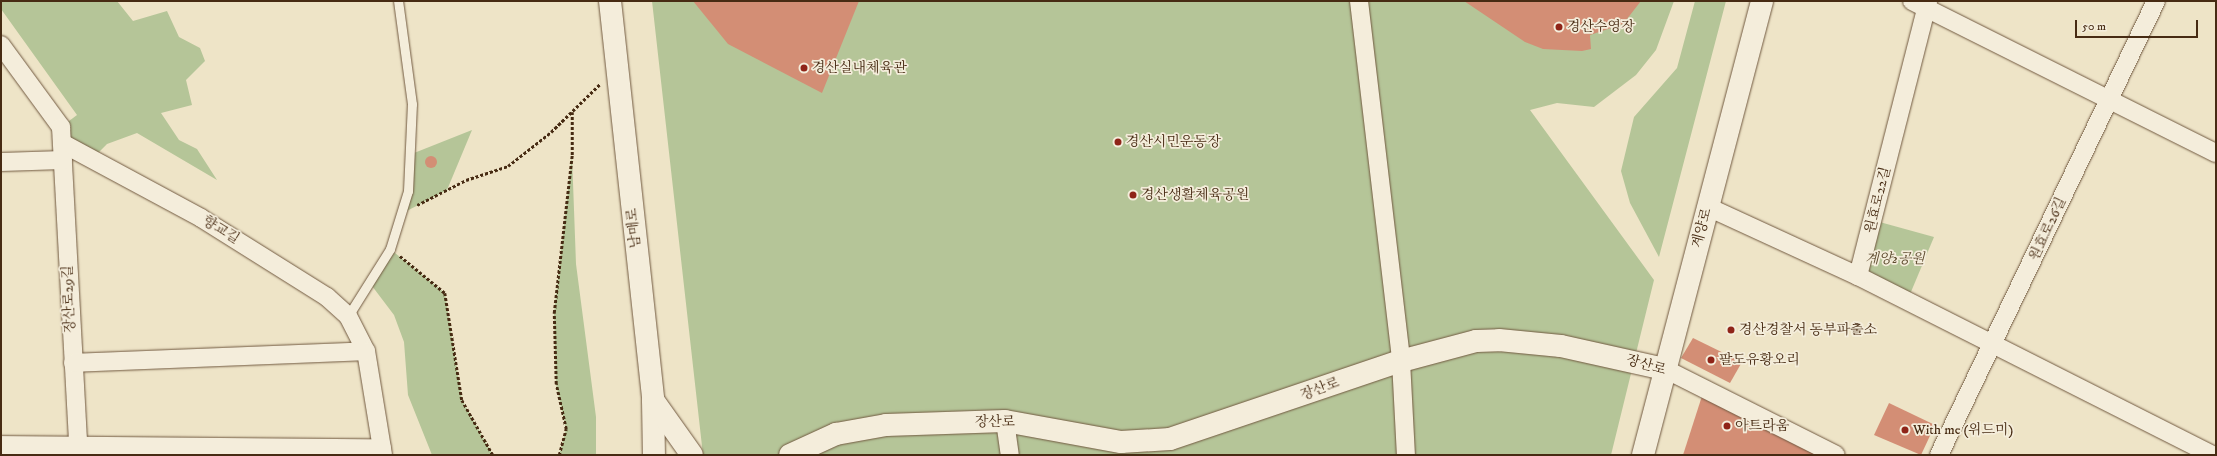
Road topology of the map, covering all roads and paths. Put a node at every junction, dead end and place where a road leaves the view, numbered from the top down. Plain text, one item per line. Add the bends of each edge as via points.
1 (398, 1) edge
2 (610, 1) edge
3 (1359, 1) edge
4 (1762, 1) edge
5 (2156, 1) edge
6 (1922, 3) edge
7 (1, 45) edge
8 (617, 68) junction
9 (2109, 99) junction
10 (572, 112) junction
11 (62, 152) junction
12 (2216, 153) edge
13 (1, 162) edge
14 (1708, 207) junction
15 (401, 214) junction
16 (390, 250) junction
17 (1858, 276) junction
18 (348, 316) junction
19 (1993, 346) junction
20 (366, 351) junction
21 (1401, 361) junction
22 (73, 363) junction
23 (1665, 369) junction
24 (653, 400) junction
25 (1005, 421) junction
26 (1, 445) edge
27 (78, 450) edge
28 (383, 451) edge
29 (194, 452) edge
30 (493, 455) edge
31 (559, 455) edge
32 (654, 455) edge
33 (692, 455) edge
34 (790, 455) edge
35 (1010, 455) edge
36 (1406, 455) edge
37 (1643, 455) edge
38 (1836, 455) edge
39 (1939, 455) edge
40 (2212, 455) edge

1 - 15 lane via 412,104 408,191
2 - 8 street, 남매로
3 - 21 street
4 - 14 street, 계양로
5 - 9 street, 원효로26길
6 - 9 street
6 - 17 street, 원효로22길
7 - 11 street via 61,127
8 - 10 path
8 - 24 street, 남매로
9 - 12 street
9 - 19 street, 원효로26길
10 - 15 path via 508,166 466,180
10 - 31 path via 572,154 554,313 556,384 566,429
11 - 13 street
11 - 18 street, 향교길 via 201,218 327,297
11 - 22 street, 장산로29길
14 - 17 street
14 - 23 street, 계양로
15 - 16 lane
16 - 18 lane
16 - 30 path via 444,293 462,400
17 - 19 street
18 - 20 street, 향교길
19 - 39 street, 원효로26길
19 - 40 street
20 - 22 street
20 - 28 street, 향교길
21 - 23 street, 장산로 via 1448,347 1499,340 1589,350
21 - 25 street, 장산로 via 1170,439 1121,442
21 - 36 street
22 - 27 street, 장산로29길
23 - 37 street, 계양로
23 - 38 street, 장산로
24 - 32 street, 남매로
24 - 33 street
25 - 34 street, 장산로 via 864,427 836,434
25 - 35 street
26 - 27 street
27 - 29 street
28 - 29 street

